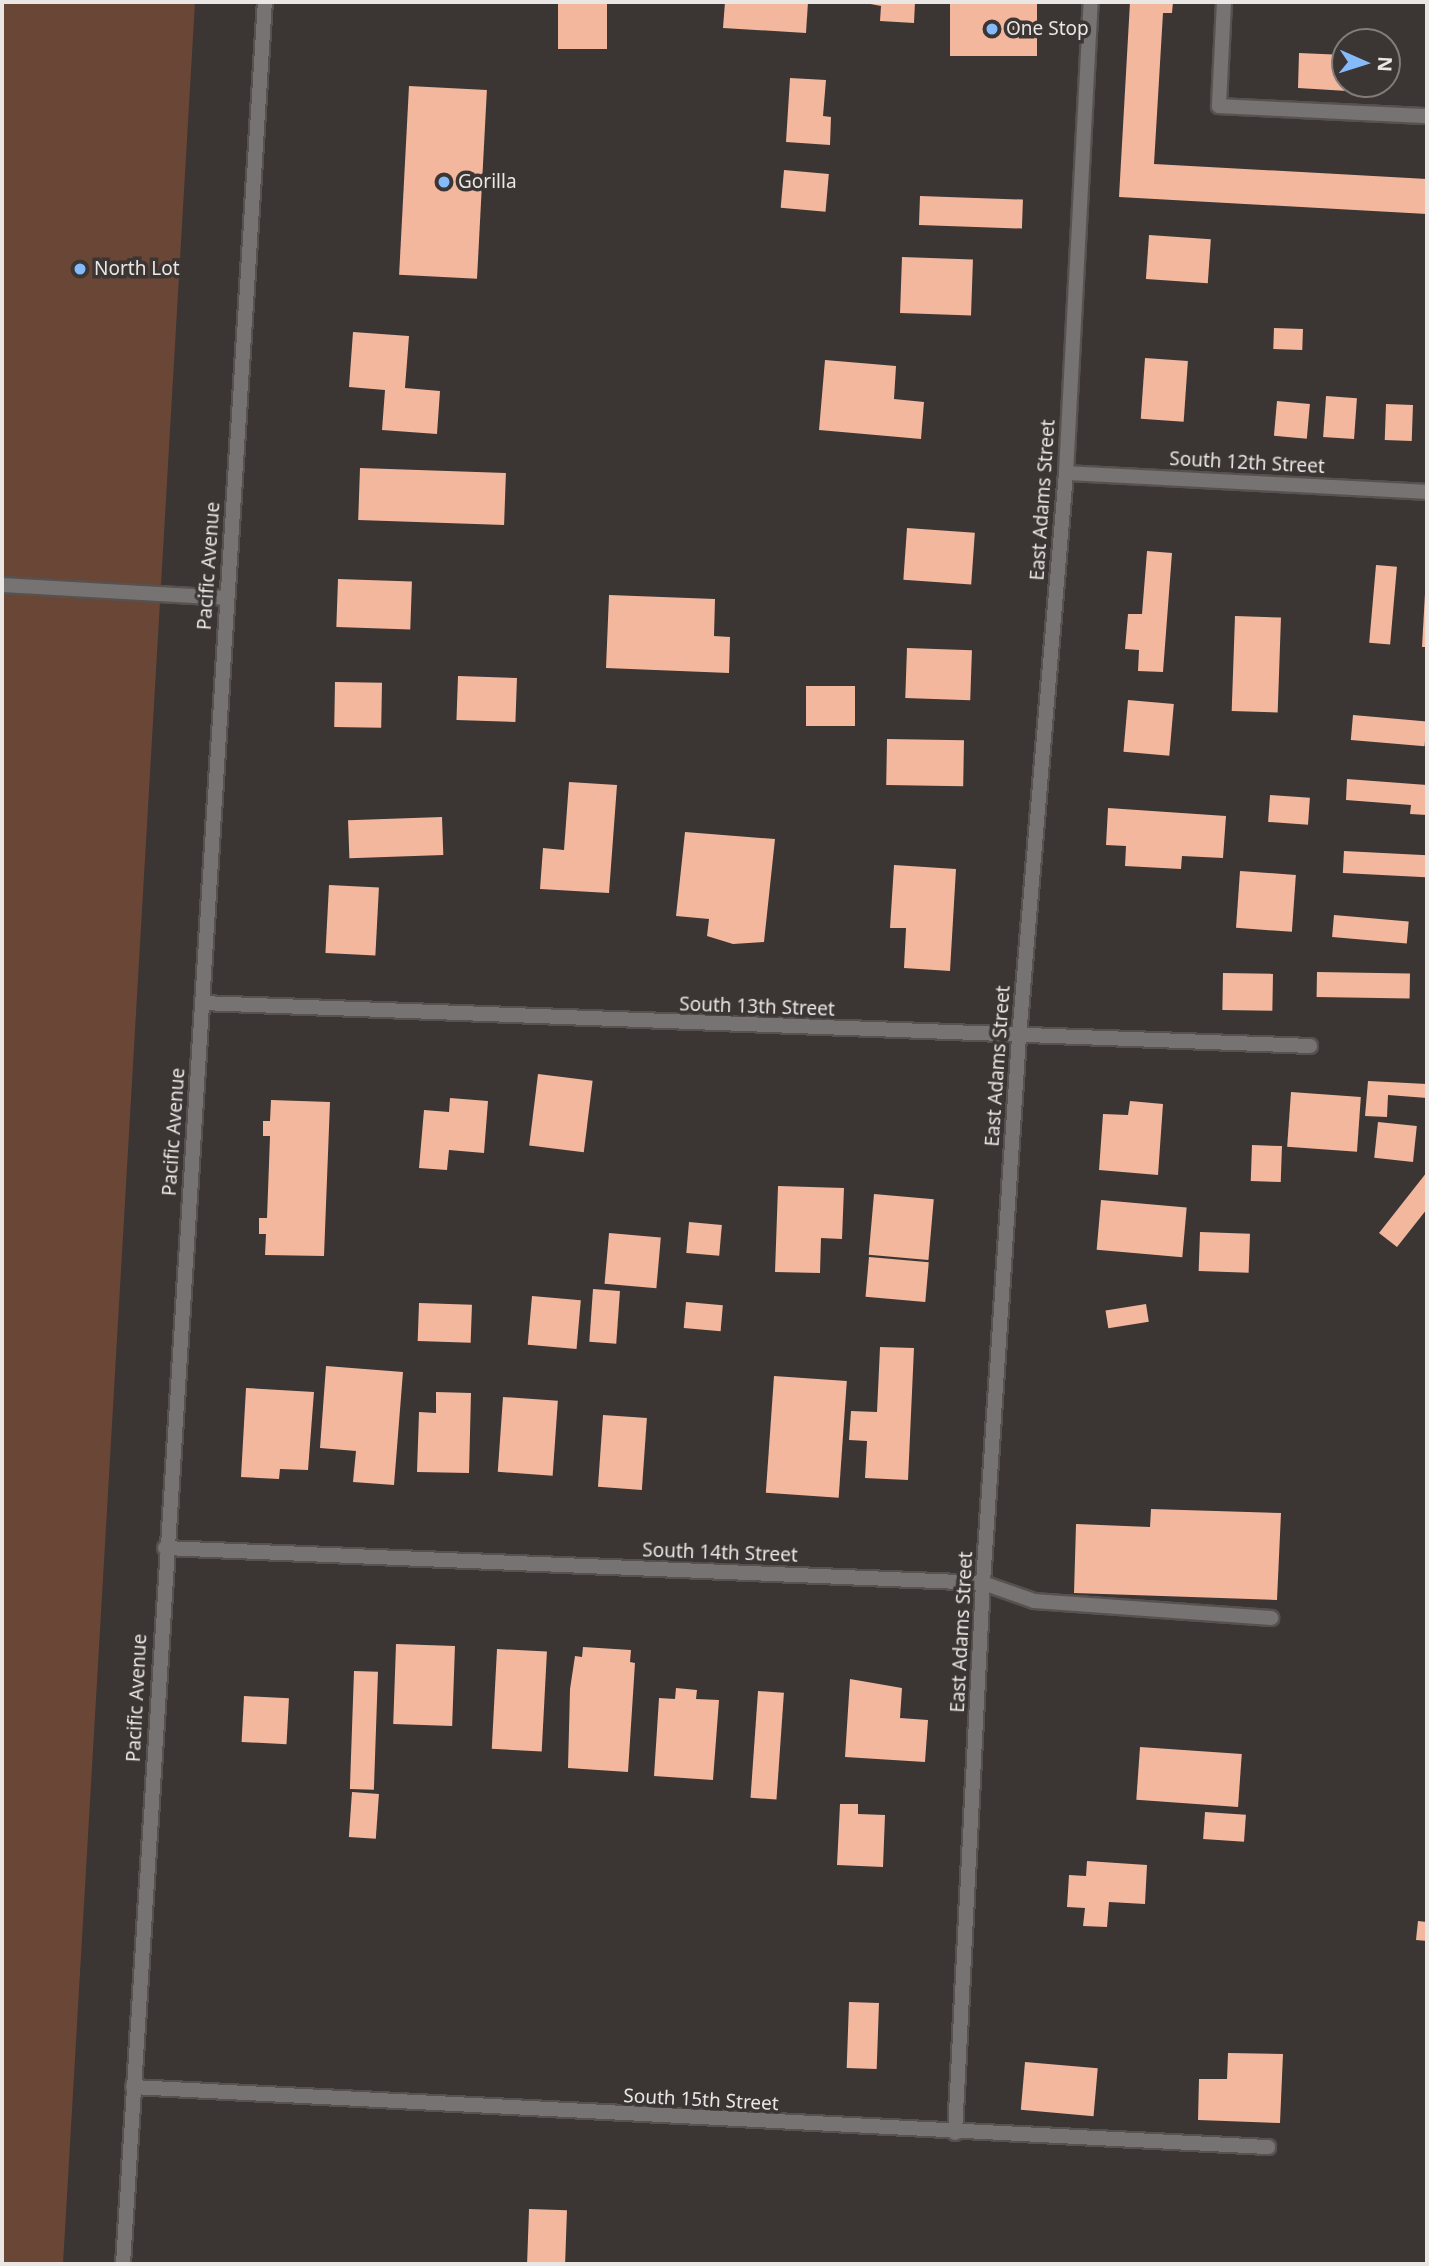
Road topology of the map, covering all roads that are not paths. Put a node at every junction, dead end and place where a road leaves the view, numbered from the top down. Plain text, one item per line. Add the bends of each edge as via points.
1 (265, 2) edge
2 (1091, 2) edge
3 (1224, 2) edge
4 (1427, 116) edge
5 (1066, 473) junction
6 (1427, 492) edge
7 (2, 585) edge
8 (226, 598) junction
9 (202, 1003) junction
10 (1019, 1037) junction
11 (1310, 1046) dead end
12 (165, 1548) junction
13 (983, 1583) junction
14 (1271, 1618) dead end
15 (133, 2087) junction
16 (956, 2133) junction
17 (1268, 2147) dead end
18 (123, 2264) edge

1 - 8 street, Pacific Avenue
2 - 5 street, East Adams Street
3 - 4 street via 1219,106
5 - 6 street, South 12th Street
5 - 10 street, East Adams Street
7 - 8 street
8 - 9 street, Pacific Avenue
9 - 10 street, South 13th Street
9 - 12 street, Pacific Avenue
10 - 11 street, South 13th Street
10 - 13 street, East Adams Street
12 - 13 street, South 14th Street
12 - 15 street, Pacific Avenue
13 - 14 street, South 14th Street via 1034,1601
13 - 16 street, East Adams Street
15 - 16 street, South 15th Street
15 - 18 street, Pacific Avenue
16 - 17 street, South 15th Street

